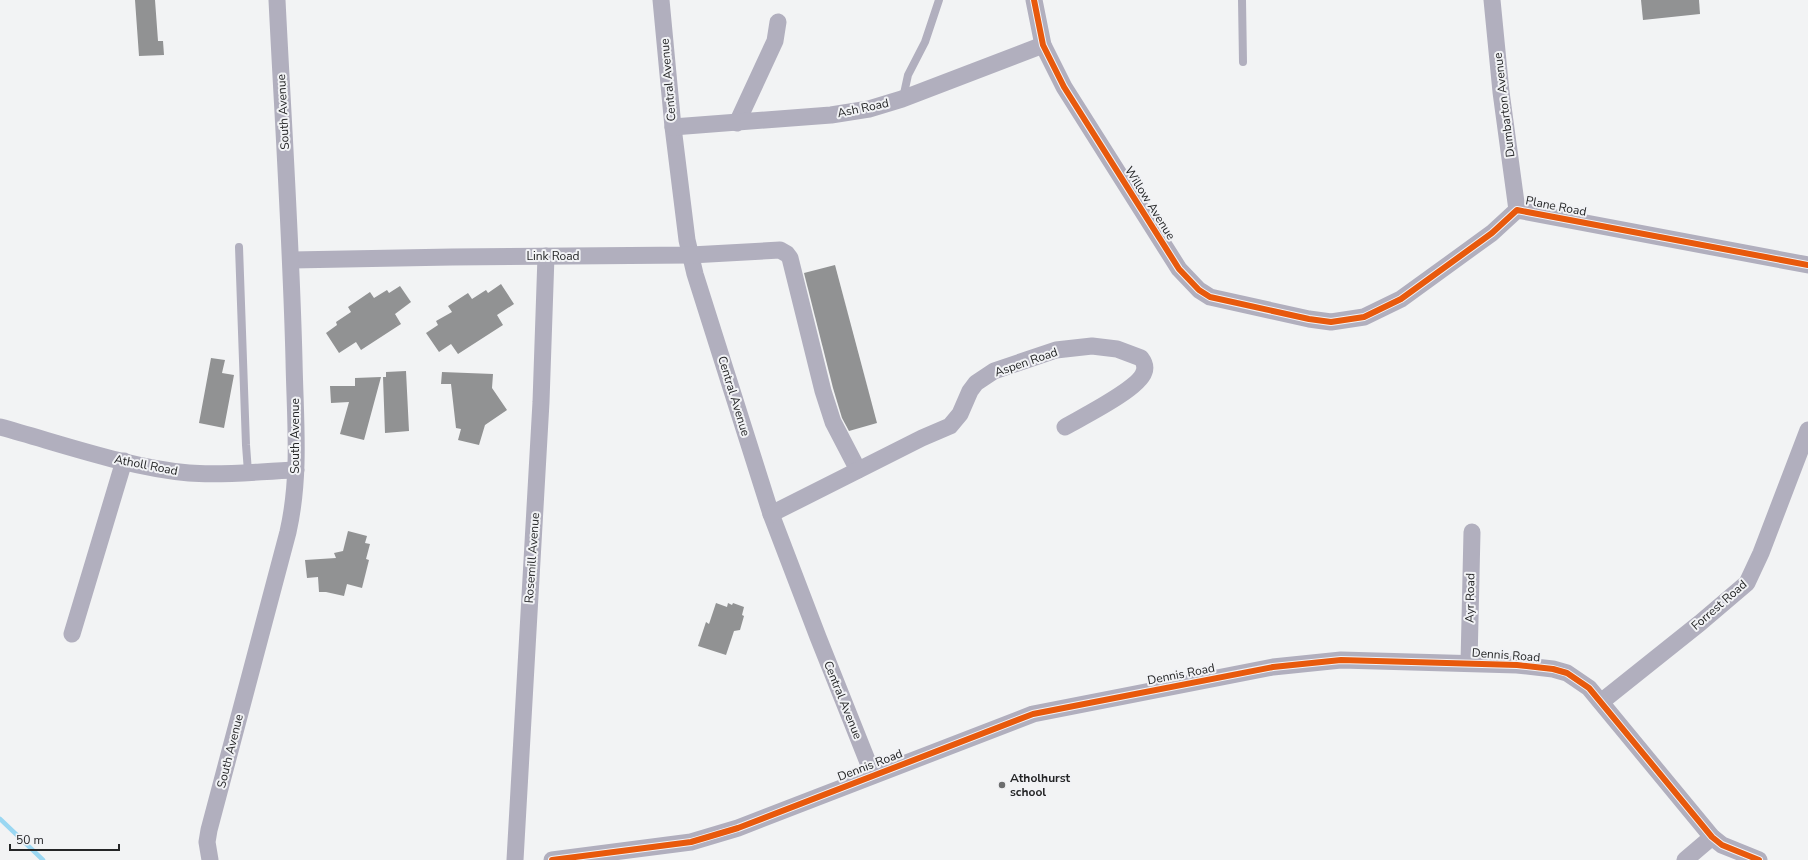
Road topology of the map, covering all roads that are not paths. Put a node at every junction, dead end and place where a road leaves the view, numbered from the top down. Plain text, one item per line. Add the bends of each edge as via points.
1 (277, 0) edge
2 (660, 0) edge
3 (939, 0) edge
4 (1034, 0) edge
5 (1242, 0) edge
6 (1492, 0) edge
7 (778, 22) dead end
8 (1043, 45) junction
9 (1243, 62) dead end
10 (902, 99) junction
11 (737, 123) junction
12 (672, 127) junction
13 (1517, 210) junction
14 (239, 247) dead end
15 (691, 255) junction
16 (546, 256) junction
17 (292, 260) junction
18 (1808, 265) edge
19 (1331, 322) joint
20 (0, 427) edge
21 (1065, 427) dead end
22 (1808, 430) edge
23 (124, 461) junction
24 (296, 470) junction
25 (858, 470) junction
26 (248, 472) junction
27 (771, 514) junction
28 (1472, 532) dead end
29 (72, 634) dead end
30 (1469, 663) junction
31 (1600, 702) junction
32 (873, 775) junction
33 (1712, 837) junction
34 (210, 860) edge
35 (515, 860) edge
36 (552, 860) edge
37 (1685, 860) edge
38 (1758, 860) edge

1 - 17 street, South Avenue
2 - 12 street, Central Avenue
3 - 10 lane via 926,42 908,75
4 - 8 street, Willow Avenue
5 - 9 lane
6 - 13 street, Dumbarton Avenue
7 - 11 street via 775,41
8 - 10 street, Ash Road
8 - 19 street, Willow Avenue via 1064,87 1099,144 1170,257 1187,279 1210,297
10 - 11 street, Ash Road via 868,109 830,115
11 - 12 street, Ash Road
12 - 15 street, Central Avenue
13 - 18 street, Plane Road
13 - 19 street, Plane Road via 1492,233 1401,299 1364,317
14 - 26 lane
15 - 16 street, Link Road
15 - 25 street, Link Road via 780,250 790,258 823,391 833,422
15 - 27 street, Central Avenue
16 - 17 street, Link Road
16 - 35 street, Rosemill Avenue
17 - 24 street, South Avenue
20 - 23 street, Atholl Road
21 - 25 street, Aspen Road via 1128,390 1142,378 1145,364 1141,358 1117,349 1092,346 1056,350 994,371 970,391 960,414 950,426
22 - 31 street, Forrest Road via 1747,583
23 - 26 street, Atholl Road via 190,473
23 - 29 street
24 - 26 street, Atholl Road
24 - 34 street, South Avenue via 288,532 206,842
25 - 27 street, Aspen Road
27 - 32 street, Central Avenue
28 - 30 street, Ayr Road
30 - 31 street, Dennis Road via 1517,665 1567,673 1589,688
30 - 32 street, Dennis Road via 1341,660 1273,667 1033,714
31 - 33 street, Dennis Road
32 - 36 street, Dennis Road via 704,839
33 - 37 street
33 - 38 street, Dennis Road via 1722,845

